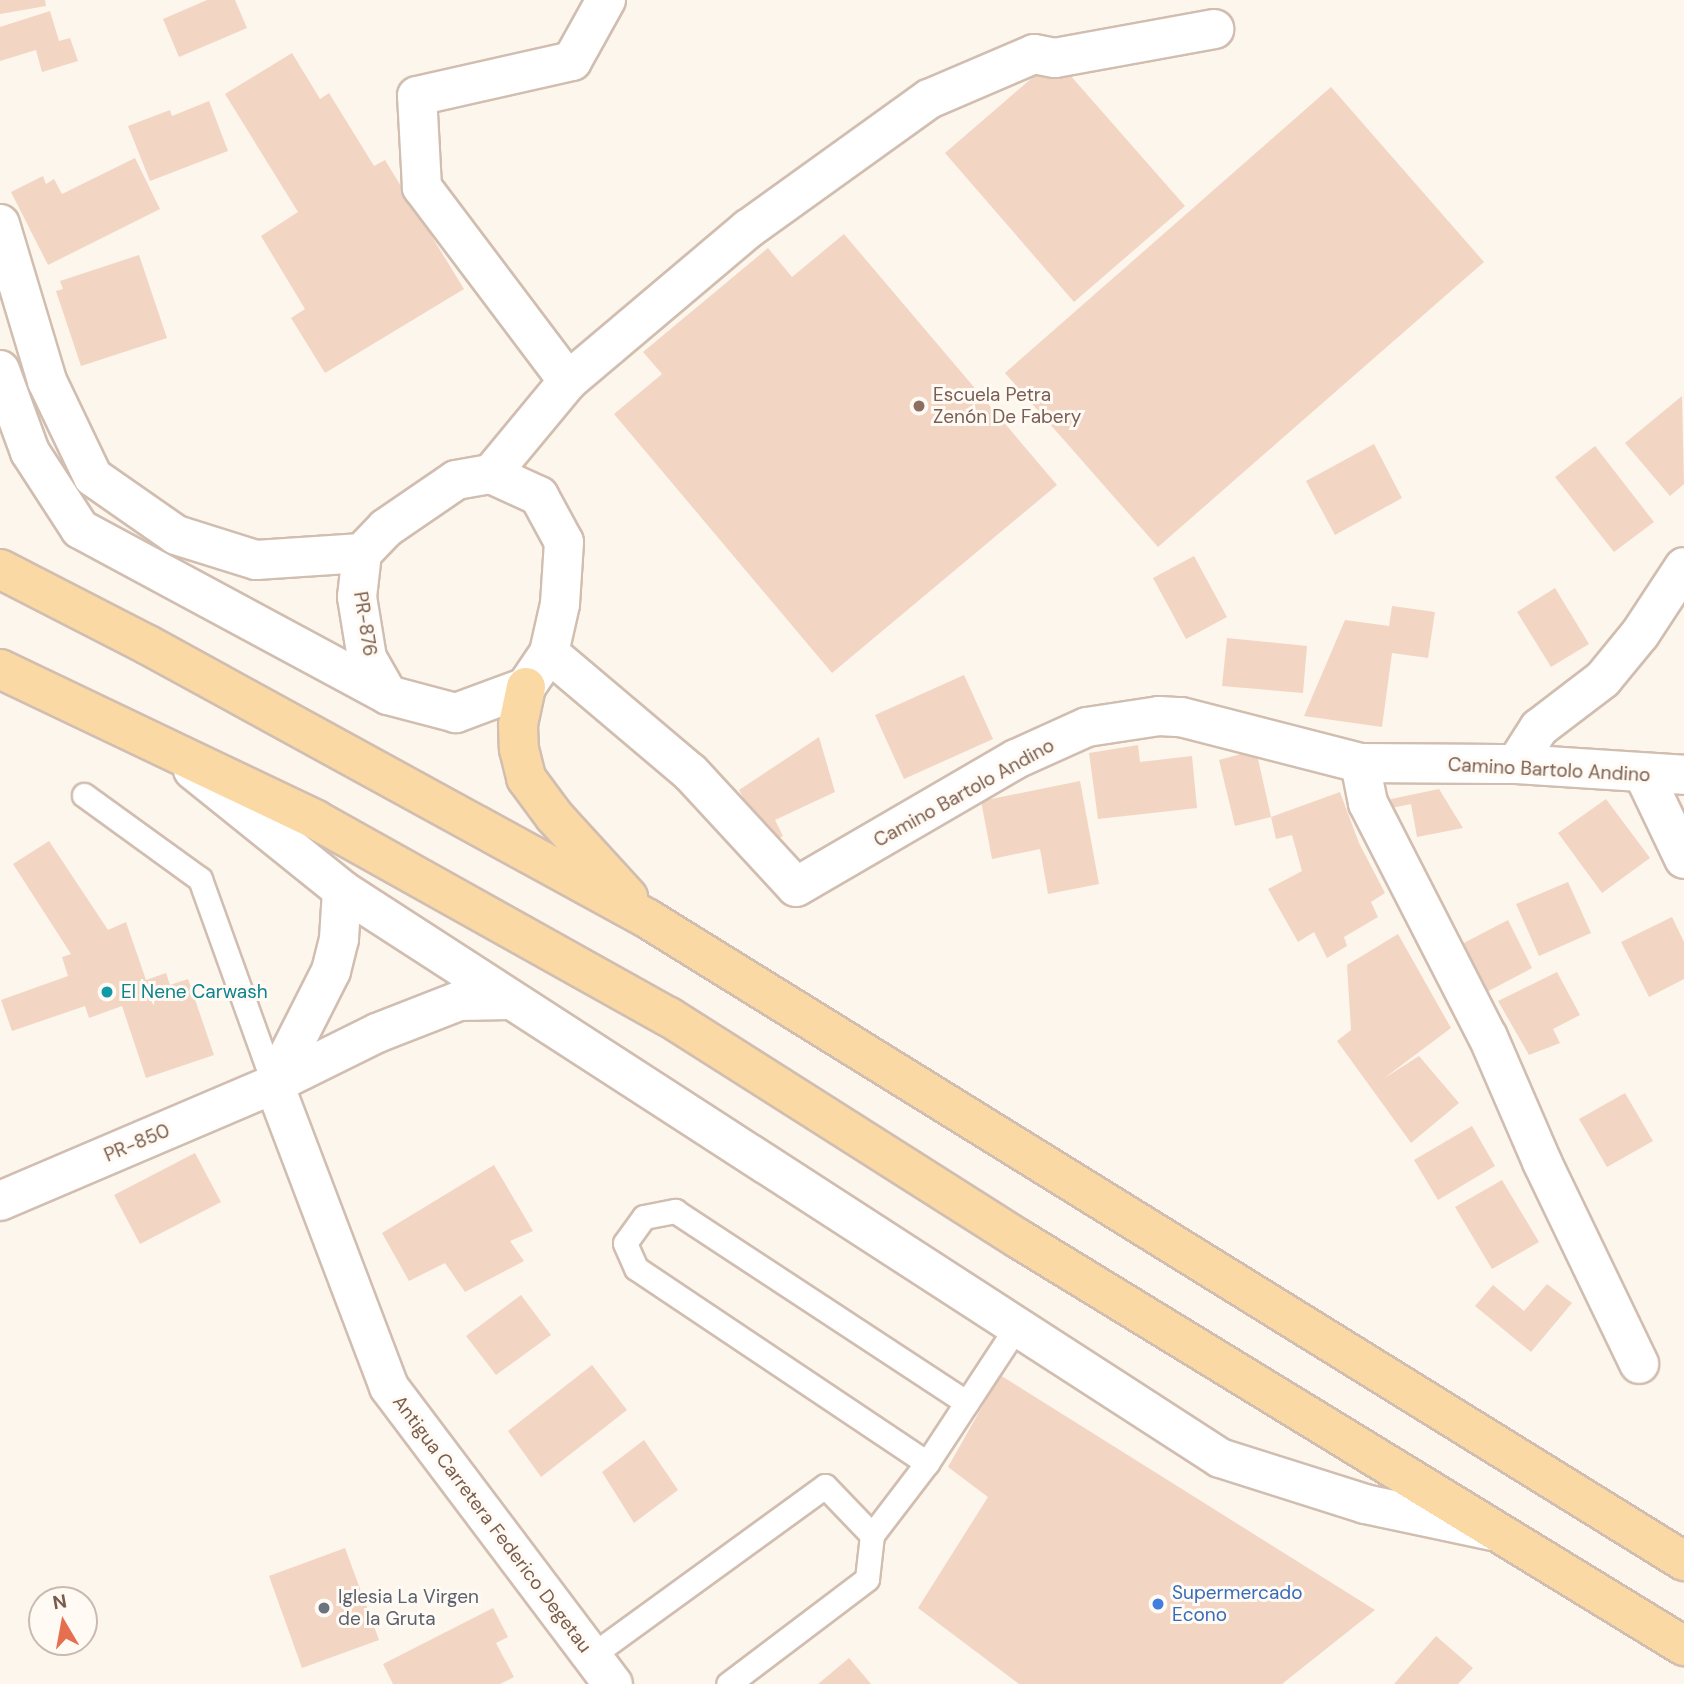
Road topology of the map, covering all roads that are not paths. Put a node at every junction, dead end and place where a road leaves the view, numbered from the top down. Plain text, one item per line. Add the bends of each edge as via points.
1 (606, 0) edge
2 (1214, 29) dead end
3 (0, 224) edge
4 (0, 370) edge
5 (568, 381) junction
6 (491, 474) junction
7 (362, 552) junction
8 (1684, 567) edge
9 (0, 569) edge
10 (549, 653) junction
11 (0, 668) edge
12 (526, 687) junction
13 (388, 695) junction
14 (164, 748) junction
15 (1360, 763) junction
16 (1516, 764) junction
17 (1644, 775) junction
18 (1684, 775) edge
19 (84, 795) dead end
20 (1684, 859) edge
21 (342, 890) junction
22 (648, 919) junction
23 (509, 1000) junction
24 (275, 1084) junction
25 (0, 1201) edge
26 (1017, 1326) junction
27 (1639, 1364) dead end
28 (967, 1404) junction
29 (927, 1462) junction
30 (1500, 1532) junction
31 (872, 1535) junction
32 (1684, 1561) edge
33 (1684, 1646) edge
34 (600, 1675) edge
35 (728, 1684) edge

1 - 5 street via 572,61 417,96 422,187
2 - 5 street via 1055,58 1034,54 929,99 748,229
3 - 7 street via 47,381 93,477 176,535 256,560
4 - 13 street, PR-876 via 30,452 80,529
5 - 6 street
6 - 7 street via 456,480 386,528
6 - 10 street via 539,496 564,542 560,604
7 - 13 street, PR-876 / PR-876 via 357,597 365,646
8 - 16 street via 1603,680 1539,728
9 - 22 main road
10 - 12 street
10 - 15 street, Camino Bartolo Andino via 690,772 796,887 1016,759 1087,727 1181,717
11 - 14 main road
12 - 13 street, PR-876 via 456,713
12 - 22 main road via 518,725 526,778 554,816
14 - 21 street
14 - 30 main road via 316,820 669,1017 1019,1239
15 - 16 street, Camino Bartolo Andino
15 - 27 street via 1368,803 1488,1037
16 - 17 street, Camino Bartolo Andino
17 - 18 street, Camino Bartolo Andino
17 - 20 street
19 - 24 lane via 200,879
21 - 23 street
21 - 24 street via 339,939 331,971
22 - 32 main road
23 - 24 street, PR-850 via 459,1002 377,1032
23 - 26 street
24 - 25 street, PR-850 / PR-850
24 - 34 street, Antigua Carretera Federico Degetau via 388,1387
26 - 28 lane
26 - 30 street via 1220,1458 1364,1504
28 - 29 lane
28 - 29 lane via 675,1211 644,1217 625,1243 636,1268
29 - 31 lane
30 - 33 main road
31 - 34 lane via 825,1486
31 - 35 lane via 867,1579

